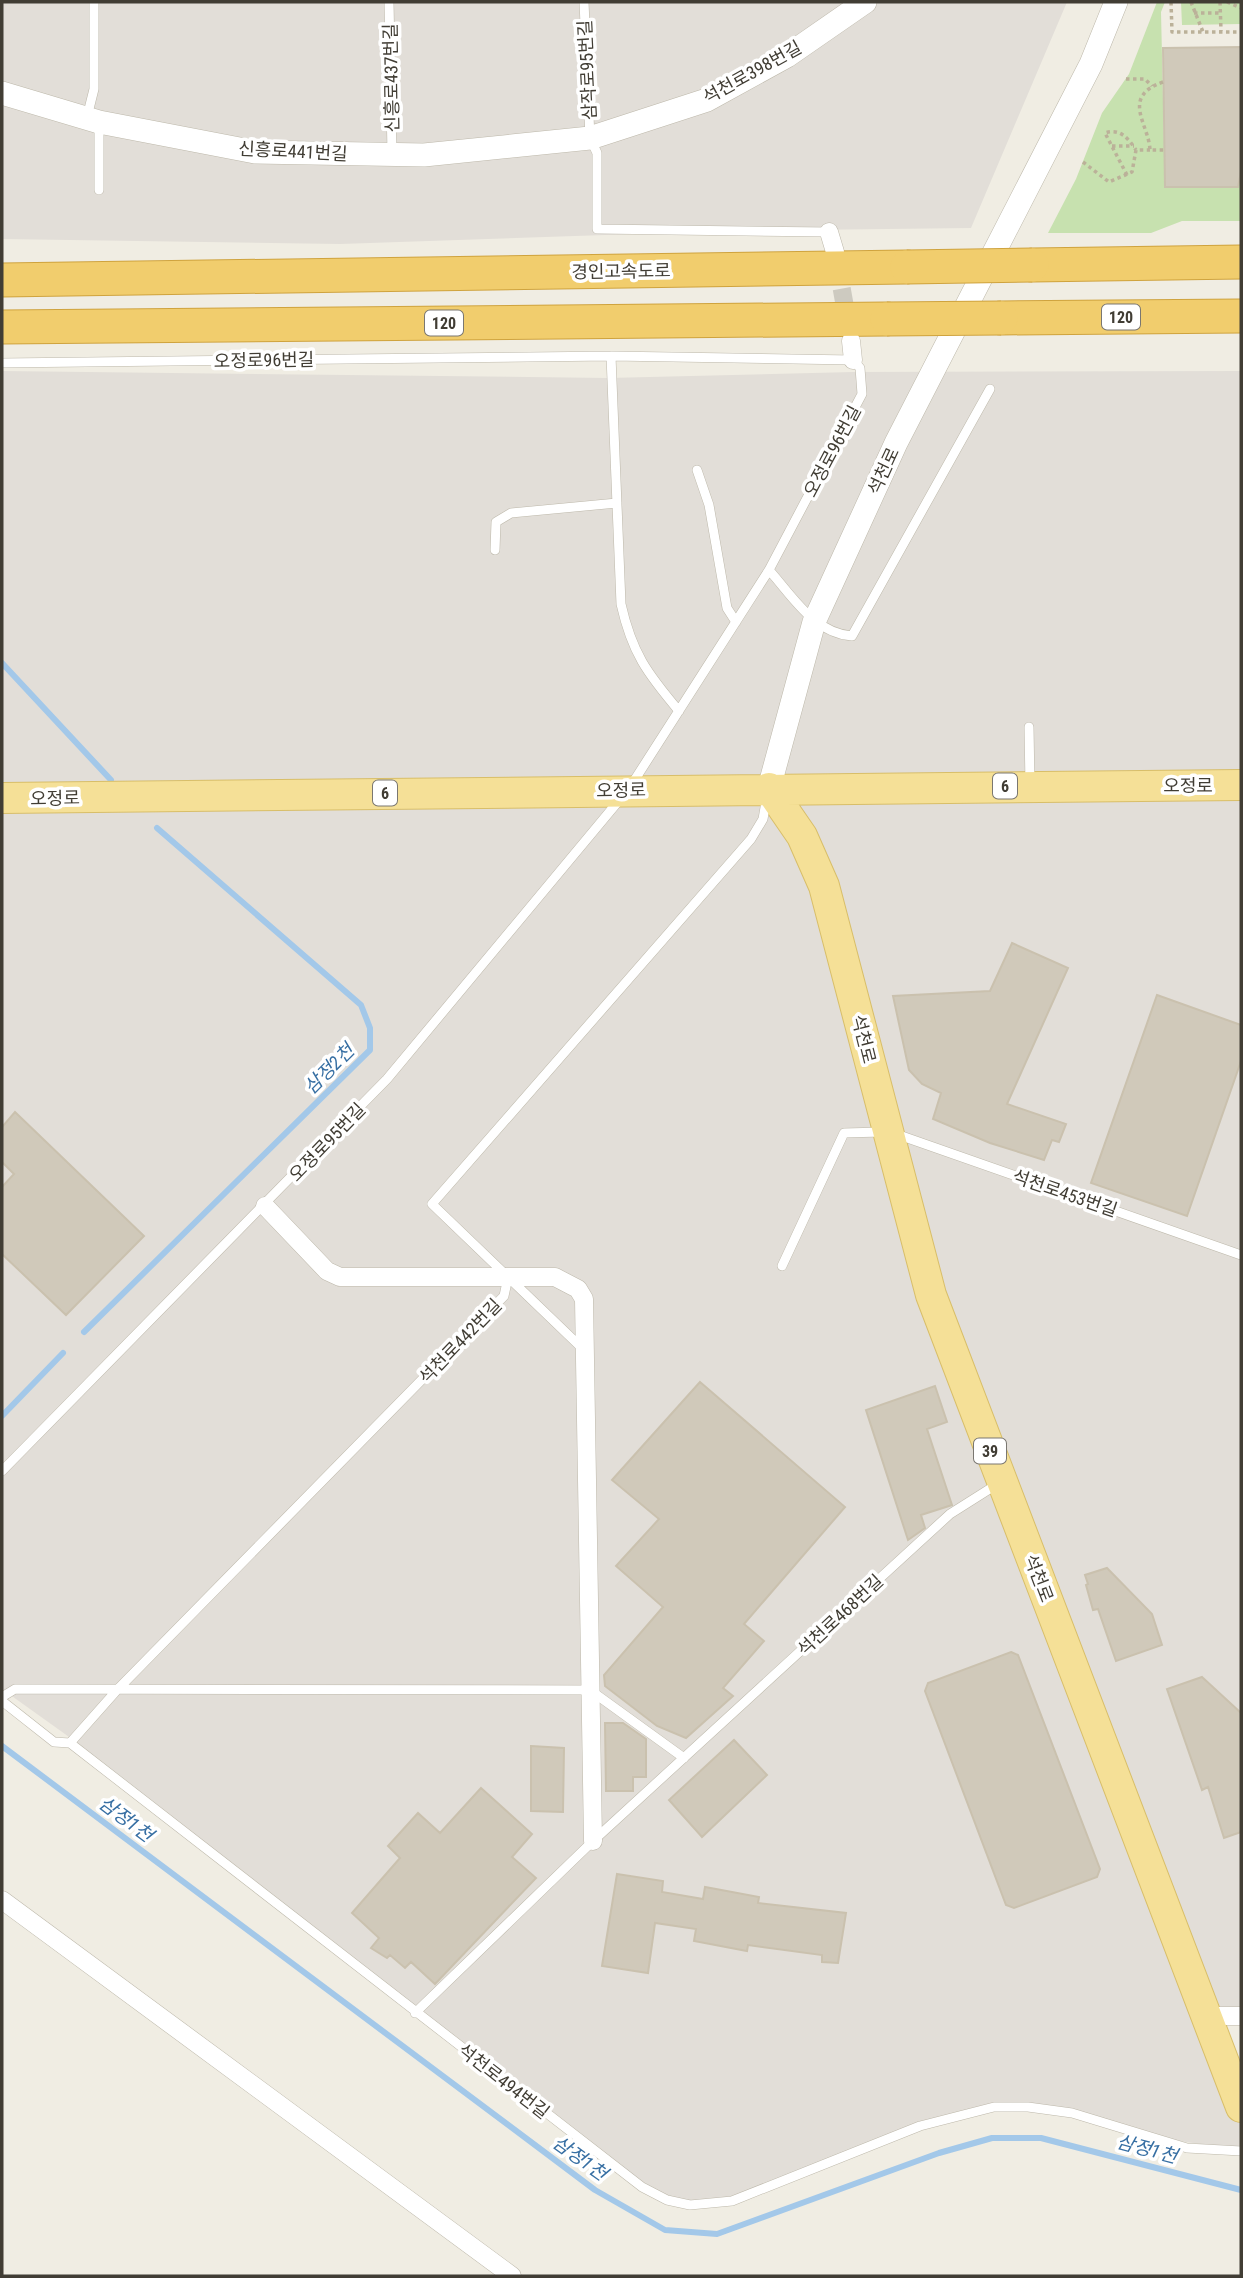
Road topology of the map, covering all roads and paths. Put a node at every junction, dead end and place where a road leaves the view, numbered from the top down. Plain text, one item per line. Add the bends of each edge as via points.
1 (94, 2) edge
2 (389, 2) edge
3 (583, 2) edge
4 (865, 2) edge
5 (1116, 2) edge
6 (1171, 2) edge
7 (1191, 2) edge
8 (1220, 2) edge
9 (1227, 2) edge
10 (1241, 8) edge
11 (1195, 13) junction
12 (1220, 13) junction
13 (1203, 32) junction
14 (1221, 32) junction
15 (1241, 32) edge
16 (1126, 79) dead end
17 (1163, 82) dead end
18 (1152, 86) junction
19 (2, 93) edge
20 (93, 120) junction
21 (590, 138) junction
22 (1112, 146) junction
23 (1135, 148) junction
24 (1150, 150) junction
25 (1164, 150) dead end
26 (393, 154) junction
27 (1083, 162) dead end
28 (1127, 175) junction
29 (99, 190) dead end
30 (829, 232) joint
31 (835, 252) tunnel mouth
32 (1241, 262) edge
33 (2, 266) edge
34 (144, 277) junction
35 (2, 280) edge
36 (1241, 316) edge
37 (2, 327) edge
38 (851, 341) tunnel mouth
39 (611, 356) junction
40 (853, 360) junction
41 (2, 363) edge
42 (990, 389) dead end
43 (697, 470) dead end
44 (617, 503) junction
45 (495, 550) dead end
46 (769, 570) junction
47 (736, 622) junction
48 (814, 622) junction
49 (679, 711) junction
50 (1029, 727) dead end
51 (1241, 785) edge
52 (1030, 786) junction
53 (769, 788) junction
54 (628, 790) junction
55 (2, 798) edge
56 (888, 1131) junction
57 (265, 1206) junction
58 (1241, 1255) edge
59 (782, 1266) dead end
60 (508, 1277) junction
61 (584, 1351) junction
62 (2, 1471) edge
63 (1002, 1482) junction
64 (117, 1690) junction
65 (590, 1690) junction
66 (2, 1699) edge
67 (70, 1743) junction
68 (684, 1758) junction
69 (593, 1841) junction
70 (2, 1900) edge
71 (415, 2013) junction
72 (1206, 2016) junction
73 (1241, 2016) edge
74 (1241, 2107) edge
75 (1241, 2151) edge
76 (512, 2276) edge

1 - 20 lane
2 - 26 lane, 신흥로437번길
3 - 21 lane, 삼작로95번길
4 - 21 street, 석천로398번길 via 787,56 707,100
5 - 48 street, 석천로 via 1091,64 896,443
6 - 13 path via 1172,32
7 - 11 path
8 - 12 path
9 - 10 path
11 - 12 path
11 - 13 path
12 - 14 path
13 - 14 path
14 - 15 path
16 - 18 path via 1145,79
17 - 18 path
18 - 24 path via 1139,107
19 - 20 street, 신흥로441번길
20 - 26 street, 신흥로441번길 via 255,152
20 - 29 lane
21 - 26 street, 신흥로441번길 via 424,155
21 - 30 lane, 삼작로95번길 via 597,153 597,229
22 - 23 path
22 - 23 path via 1105,133 1110,131 1127,137
22 - 28 path
23 - 24 path
23 - 28 path via 1136,162
24 - 25 path
27 - 28 path via 1109,182
30 - 31 street
32 - 34 highway, 경인고속도로, bridge
33 - 34 highway
34 - 35 highway, 경인고속도로
36 - 37 highway, 120, bridge
38 - 40 street
39 - 40 lane, 오정로96번길
39 - 41 lane, 오정로96번길
39 - 44 lane
40 - 46 lane, 오정로96번길 via 860,368 862,394
42 - 48 lane via 852,636
43 - 47 lane via 709,505 727,608
44 - 45 lane via 511,513 496,522
44 - 49 lane via 621,604 628,636 646,672
46 - 47 lane, 오정로96번길
46 - 48 lane
47 - 49 lane, 오정로96번길
48 - 53 street, 석천로
49 - 54 lane, 오정로96번길
50 - 52 lane
51 - 52 main road, 오정로 / 6
52 - 53 main road, 오정로 / 6
53 - 54 main road, 오정로 / 6
53 - 56 main road, 석천로 / 39 via 802,836 824,886
53 - 60 lane, 석천로442번길 via 763,819 751,839 432,1204
54 - 55 main road, 오정로 / 6
54 - 57 lane, 오정로95번길 via 387,1079
56 - 58 lane, 석천로453번길
56 - 59 lane via 844,1133
56 - 63 main road, 석천로 / 39 via 930,1295
57 - 60 street via 327,1271 340,1277
57 - 62 lane, 오정로95번길
60 - 61 lane
60 - 61 street via 555,1277 578,1289 584,1299
60 - 64 lane, 석천로442번길 via 505,1296
61 - 65 street
63 - 68 lane, 석천로468번길 via 950,1514
63 - 72 main road, 석천로 / 39
64 - 65 lane
64 - 66 lane via 15,1689
64 - 67 lane, 석천로442번길
65 - 68 lane
65 - 69 street
66 - 67 lane, 석천로494번길 via 54,1742
67 - 71 lane, 석천로494번길
68 - 69 lane, 석천로468번길
69 - 71 lane, 석천로468번길
70 - 76 street
71 - 75 lane, 석천로494번길 via 642,2187 690,2206 732,2201 920,2126 994,2106 1072,2113 1187,2148
72 - 73 street
72 - 74 main road, 석천로 / 39

